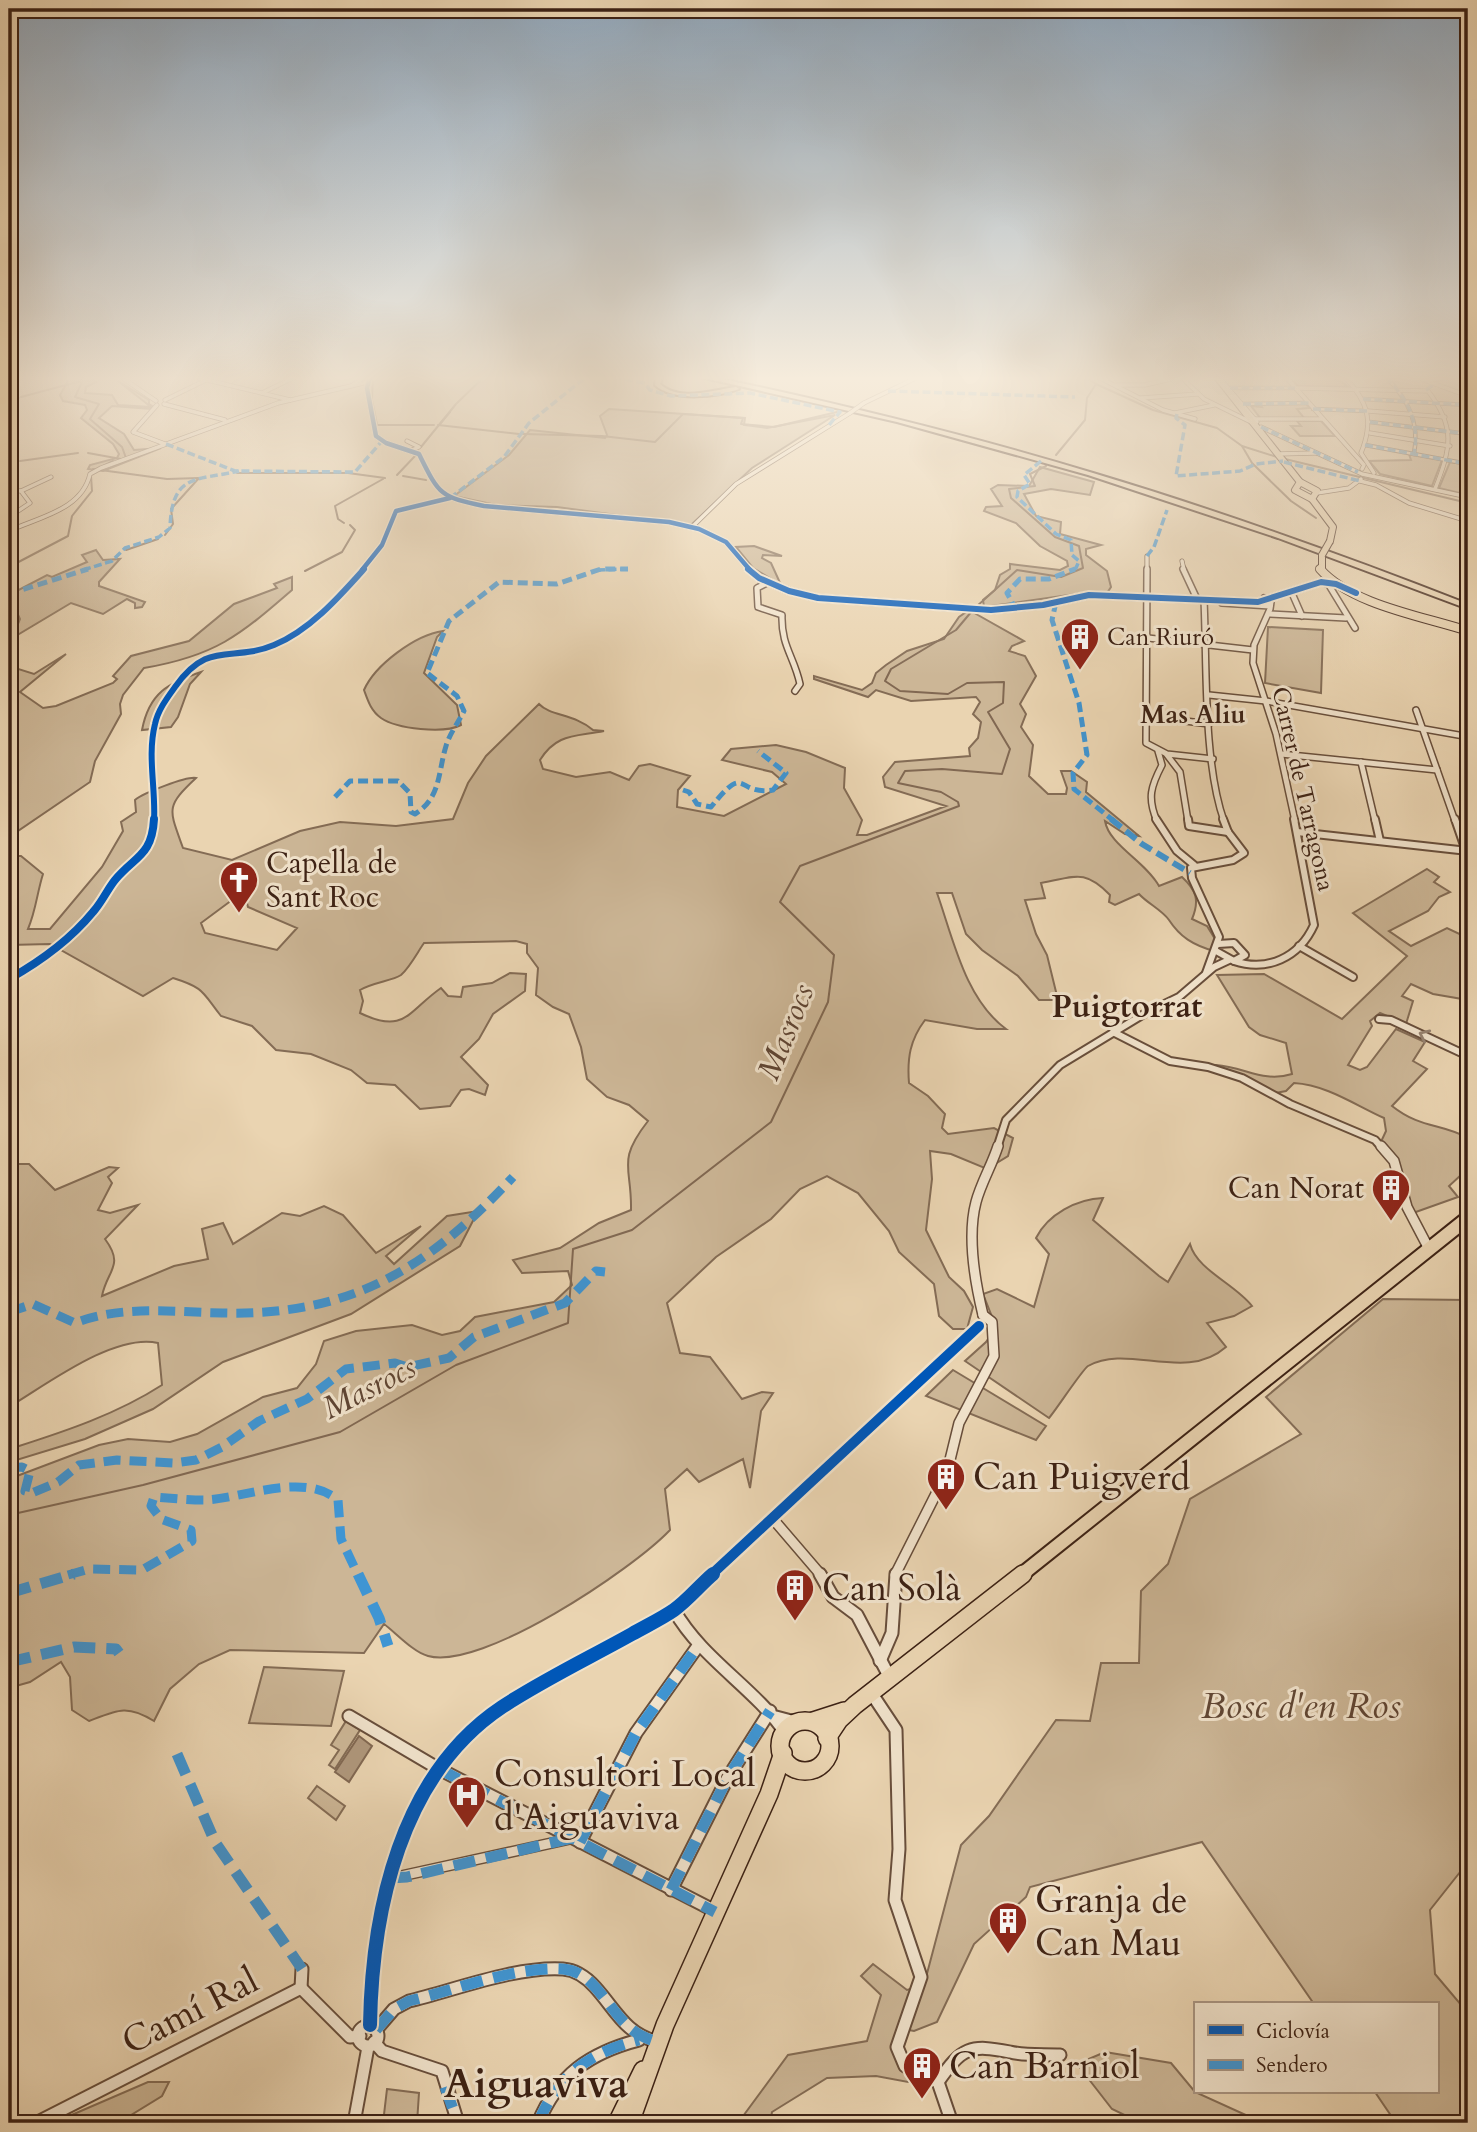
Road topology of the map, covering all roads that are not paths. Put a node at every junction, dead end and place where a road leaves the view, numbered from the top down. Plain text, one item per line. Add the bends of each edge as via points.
1 (92, 476) edge
2 (431, 476) edge
3 (749, 476) edge
4 (1101, 476) edge
5 (1117, 476) edge
6 (1294, 476) edge
7 (1363, 476) edge
8 (1367, 476) edge
9 (1379, 476) edge
10 (1440, 476) edge
11 (51, 477) dead end
12 (1299, 484) junction
13 (1435, 489) junction
14 (9, 490) edge
15 (21, 491) junction
16 (1313, 492) junction
17 (1468, 497) edge
18 (450, 498) junction
19 (9, 517) edge
20 (1468, 521) edge
21 (692, 527) junction
22 (9, 531) edge
23 (1147, 556) dead end
24 (1320, 558) junction
25 (1182, 561) dead end
26 (1318, 582) junction
27 (767, 583) junction
28 (1332, 585) junction
29 (1291, 592) junction
30 (1358, 595) junction
31 (1147, 597) junction
32 (1200, 600) junction
33 (1269, 600) junction
34 (1468, 600) edge
35 (1468, 607) edge
36 (1269, 614) junction
37 (1302, 616) junction
38 (1346, 618) junction
39 (1354, 628) dead end
40 (1468, 631) edge
41 (1148, 638) junction
42 (1208, 645) junction
43 (1253, 650) junction
44 (795, 691) dead end
45 (1209, 695) junction
46 (1263, 702) junction
47 (1416, 710) dead end
48 (1146, 716) junction
49 (1209, 724) junction
50 (1422, 728) junction
51 (1464, 736) dead end
52 (1158, 751) junction
53 (1167, 754) junction
54 (1281, 754) junction
55 (1213, 760) junction
56 (1360, 762) junction
57 (1437, 770) junction
58 (1228, 832) junction
59 (1297, 832) junction
60 (1381, 841) junction
61 (1467, 851) edge
62 (1194, 865) junction
63 (1215, 925) junction
64 (1234, 943) junction
65 (1299, 946) junction
66 (1217, 947) junction
67 (1245, 955) junction
68 (1231, 960) junction
69 (1271, 963) junction
70 (1353, 977) dead end
71 (9, 979) edge
72 (1202, 979) junction
73 (1379, 1019) dead end
74 (1112, 1032) junction
75 (1468, 1056) edge
76 (1468, 1218) edge
77 (1429, 1249) junction
78 (985, 1327) junction
79 (773, 1519) junction
80 (674, 1610) junction
81 (698, 1646) junction
82 (880, 1661) junction
83 (891, 1679) junction
84 (871, 1693) junction
85 (849, 1709) junction
86 (773, 1714) junction
87 (349, 1716) dead end
88 (813, 1721) junction
89 (790, 1727) junction
90 (827, 1738) junction
91 (783, 1753) junction
92 (439, 1769) junction
93 (796, 1770) junction
94 (769, 1794) junction
95 (576, 1840) junction
96 (389, 1878) junction
97 (671, 1890) junction
98 (715, 1912) junction
99 (302, 1969) dead end
100 (301, 1988) junction
101 (369, 2036) junction
102 (651, 2044) junction
103 (1060, 2054) dead end
104 (938, 2082) junction
105 (36, 2123) edge
106 (354, 2123) edge
107 (458, 2123) edge
108 (538, 2123) edge
109 (617, 2123) edge
110 (630, 2123) edge
111 (952, 2123) edge

1 - 22 street via 80,496 54,513
2 - 18 street via 435,487
3 - 21 street
4 - 35 highway via 1330,553
5 - 34 highway via 1290,533
6 - 12 main road
7 - 16 street via 1349,488
8 - 20 street via 1409,503
9 - 13 street
10 - 13 street
11 - 15 street
12 - 16 main road
12 - 16 main road via 1295,490
13 - 17 street
14 - 15 street
15 - 19 street via 30,503
16 - 24 main road, bridge via 1333,527
18 - 21 street via 484,506
18 - 71 street via 397,511 395,524 352,585 285,640 206,657 186,672 155,722 154,816 148,848 62,945
21 - 27 street via 726,542 747,568
23 - 31 street
24 - 26 street via 1318,569 1324,578
24 - 28 main road via 1320,568
24 - 30 main road via 1328,574
25 - 32 street via 1185,577
26 - 28 street
26 - 29 street
26 - 30 street
27 - 31 street via 818,598 973,610 1034,606 1089,595
27 - 44 street via 757,588 758,607 782,615 781,637 799,674
28 - 30 main road
28 - 38 street
29 - 33 street
29 - 37 street
30 - 40 main road
31 - 32 street
31 - 41 street
32 - 33 street
32 - 33 street
32 - 42 street
33 - 36 street, Carrer de Tarragona
36 - 37 street
36 - 43 street, Carrer de Tarragona
37 - 38 street
38 - 39 street
41 - 42 street
41 - 48 street
42 - 43 street
42 - 45 street
43 - 46 street, Carrer de Tarragona
45 - 46 street
45 - 49 street
46 - 50 street
46 - 54 street, Carrer de Tarragona
47 - 50 street
48 - 49 street
48 - 52 street via 1146,743
49 - 55 street
50 - 51 street
50 - 57 street
52 - 53 street
52 - 62 street via 1161,765 1150,786 1150,812 1185,860
53 - 55 street
53 - 58 street via 1180,772 1189,826
54 - 56 street
54 - 59 street, Carrer de Tarragona
55 - 58 street via 1218,804
56 - 57 street
56 - 60 street
57 - 61 street
58 - 62 street via 1243,849 1242,857
59 - 60 street
59 - 65 street, Carrer de Tarragona via 1314,925
60 - 61 street
62 - 63 street via 1192,878
63 - 64 street
63 - 66 street
64 - 66 street
64 - 67 street
65 - 69 street
65 - 70 street
66 - 68 street
66 - 72 street
67 - 68 street
67 - 69 street
68 - 69 street via 1263,966
68 - 72 street
72 - 74 street via 1179,998
75 -> 73 street via 1391,1020
74 - 77 street via 1170,1061 1242,1078 1375,1140 1394,1161 1406,1207
74 - 78 street via 1060,1065 1006,1120 999,1134 973,1225 983,1315 978,1318
76 - 77 main road
77 - 83 main road
78 - 79 street
78 - 82 street via 995,1338 994,1356 959,1423 947,1472 894,1577 892,1633
79 - 80 street
79 - 82 street via 812,1563 832,1597 857,1615
80 - 81 street
80 - 92 street via 501,1708 480,1723
81 - 86 street
81 - 95 street via 636,1733
82 - 83 street
83 - 84 main road
84 - 85 main road
84 - 104 street via 896,1730 899,1849 895,1900 921,1977 897,2047 905,2066
85 - 88 main road
85 - 90 main road
86 - 89 street
86 - 97 street via 727,1779
87 - 92 street
88 - 89 main road
88 - 90 main road
89 - 91 main road
90 - 93 main road via 824,1764 814,1772
91 - 93 main road
91 - 94 main road
92 - 95 street
92 - 96 street via 422,1797
93 - 94 main road
94 - 98 main road
95 - 96 street
95 - 97 street
96 - 101 street via 372,1959
97 - 98 street
98 - 102 main road
99 - 100 street
100 - 101 street, Camí Ral via 350,2037
100 - 105 street, Camí Ral
101 - 102 street via 394,2009 409,2001 537,1970 574,1970 589,1980 609,2010
101 - 106 street
101 - 107 street via 382,2051 442,2071
102 - 108 street via 568,2070 556,2084
102 - 109 main road
102 - 110 main road
103 - 104 street via 971,2048 953,2060
104 - 111 street

